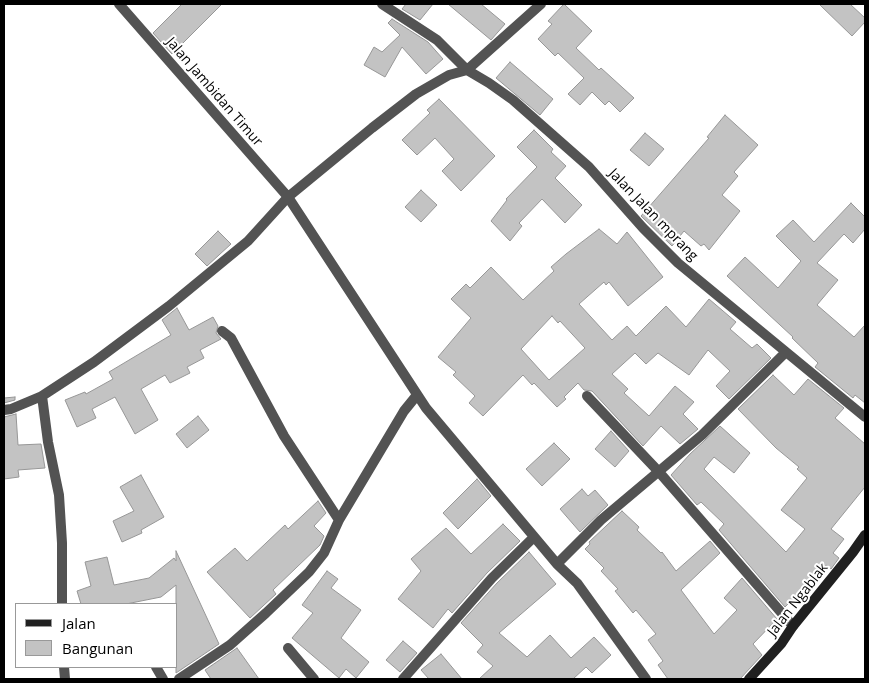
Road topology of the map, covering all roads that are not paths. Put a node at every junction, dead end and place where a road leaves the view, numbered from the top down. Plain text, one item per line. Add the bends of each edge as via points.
1 (119, 4) edge
2 (382, 4) edge
3 (540, 4) edge
4 (467, 70) junction
5 (288, 197) junction
6 (222, 331) dead end
7 (786, 352) junction
8 (416, 395) junction
9 (42, 396) junction
10 (588, 396) dead end
11 (4, 410) edge
12 (865, 418) edge
13 (658, 472) junction
14 (339, 520) junction
15 (865, 535) edge
16 (534, 537) junction
17 (557, 564) junction
18 (62, 603) edge
19 (794, 626) junction
20 (288, 648) dead end
21 (157, 668) edge
22 (163, 679) edge
23 (179, 679) edge
24 (314, 679) edge
25 (403, 679) edge
26 (646, 679) edge
27 (749, 679) edge

1 - 5 street, Jalan Jambidan Timur
2 - 4 street, Jalan Jalan mprang via 438,40
3 - 4 street
4 - 5 street via 449,75 416,94
4 - 7 street, Jalan Jalan mprang via 513,100 589,167 678,263
5 - 8 street, Jalan Jambidan Timur
5 - 9 street via 248,241 169,306
6 - 14 street via 232,338 284,436
7 - 12 street, Jalan Jalan mprang
7 - 13 street via 702,435
8 - 14 street
8 - 16 street, Jalan Jambidan Timur
9 - 11 street
9 - 18 street via 59,495
10 - 13 street
13 - 17 street via 601,520
13 - 19 street
14 - 23 street via 324,553 309,572 230,645
15 - 19 street, Jalan Ngablak
16 - 17 street, Jalan Jambidan Timur
16 - 25 street via 492,578
17 - 26 street, Jalan Jambidan Timur via 586,594
19 - 27 street, Jalan Ngablak
20 - 24 street
21 - 22 street

